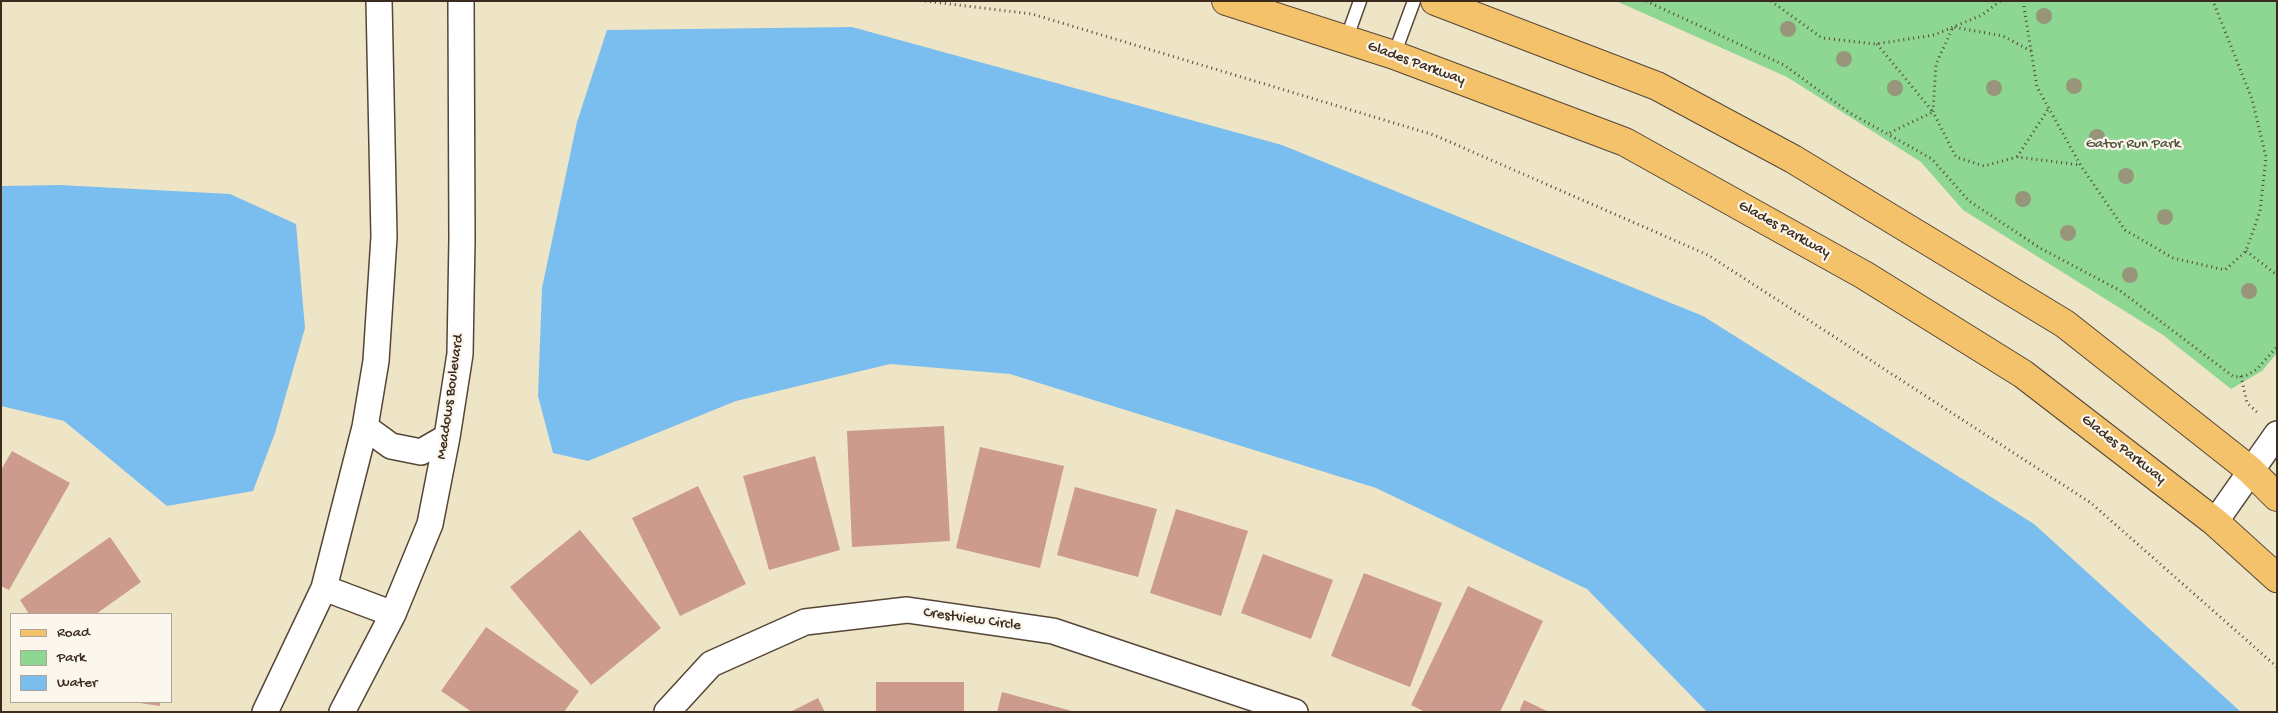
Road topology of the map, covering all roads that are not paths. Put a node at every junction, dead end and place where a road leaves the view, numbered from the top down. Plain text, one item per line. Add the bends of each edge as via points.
1 (379, 1) edge
2 (461, 1) edge
3 (1226, 1) edge
4 (1360, 1) edge
5 (1414, 1) edge
6 (1435, 1) edge
7 (1346, 40) junction
8 (1394, 55) junction
9 (2269, 425) edge
10 (365, 427) junction
11 (448, 438) junction
12 (2250, 470) junction
13 (2277, 497) edge
14 (2215, 522) junction
15 (2277, 578) edge
16 (324, 588) junction
17 (393, 614) junction
18 (265, 712) edge
19 (342, 712) edge
20 (667, 712) edge
21 (1295, 712) edge

1 - 10 street via 384,237 376,361
2 - 11 street, Meadows Boulevard via 460,354
3 - 7 main road, Glades Parkway
4 - 7 lane
5 - 8 lane
6 - 12 main road via 1657,86 1793,158 2065,324
7 - 8 main road, Glades Parkway
8 - 14 main road, Glades Parkway via 1625,142 1864,275 2023,374
9 - 12 street
10 - 11 street via 391,446 421,452
10 - 16 street
11 - 17 street, Meadows Boulevard via 430,524
12 - 13 main road
12 - 14 street
14 - 15 main road, Glades Parkway
16 - 17 street
16 - 18 street
17 - 19 street, Meadows Boulevard
20 - 21 street, Crestview Circle via 711,664 805,622 907,610 1053,632

